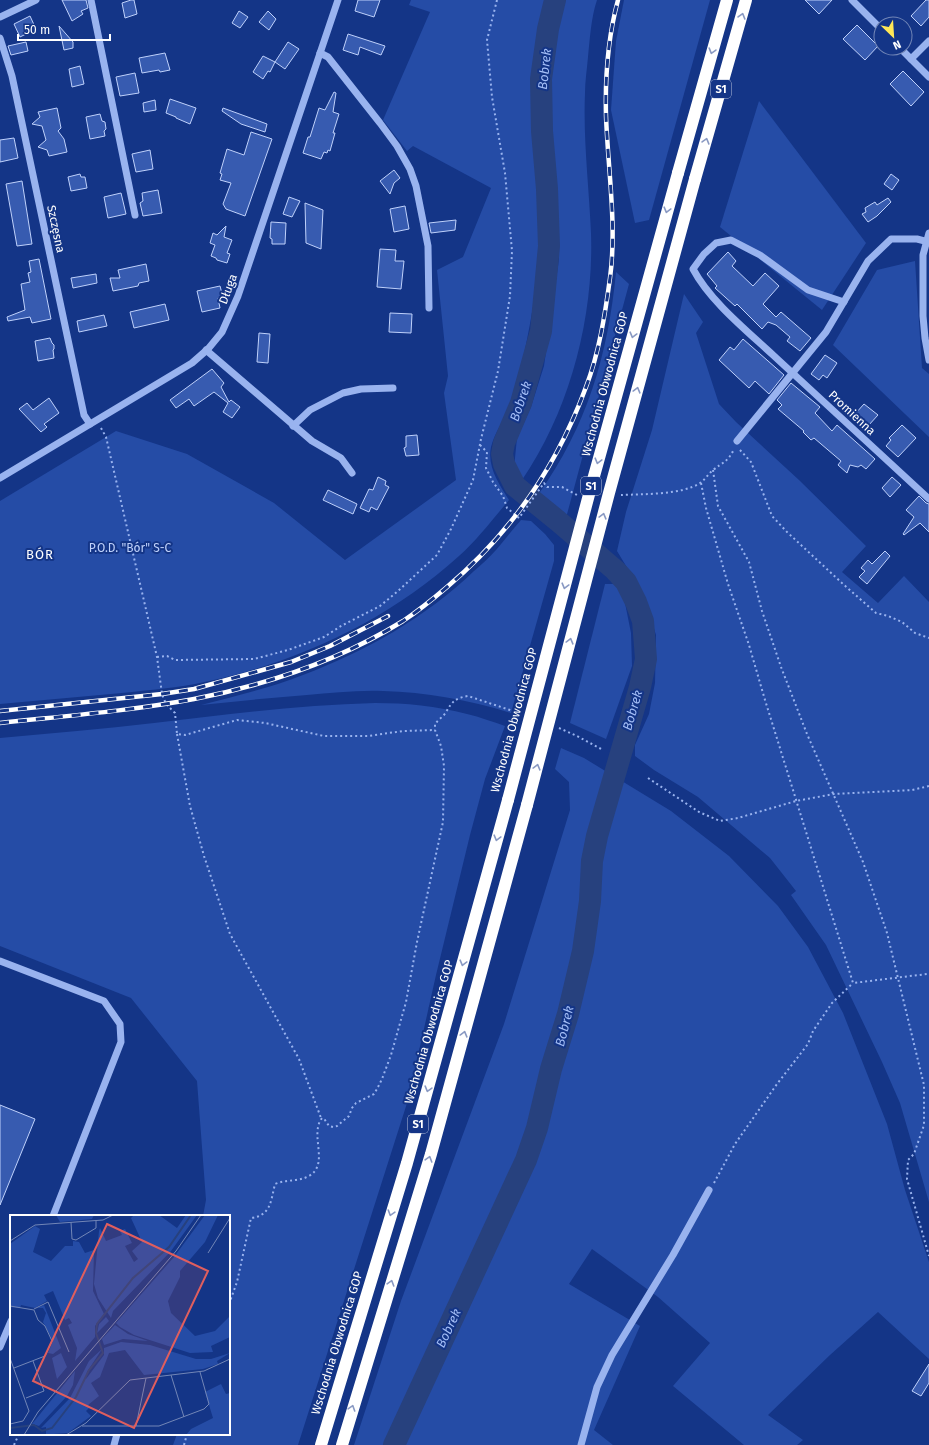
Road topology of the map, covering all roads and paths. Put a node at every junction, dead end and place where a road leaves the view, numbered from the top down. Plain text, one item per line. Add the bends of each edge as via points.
1 (36, 0) edge
2 (91, 0) edge
3 (338, 0) edge
4 (497, 0) edge
5 (727, 0) edge
6 (746, 0) edge
7 (852, 0) edge
8 (0, 17) edge
9 (873, 21) edge
10 (0, 38) edge
11 (929, 41) edge
12 (320, 53) junction
13 (907, 56) edge
14 (911, 60) junction
15 (929, 77) edge
16 (135, 215) dead end
17 (929, 233) edge
18 (927, 241) edge
19 (844, 302) junction
20 (429, 308) dead end
21 (206, 350) junction
22 (929, 360) edge
23 (792, 373) junction
24 (393, 388) dead end
25 (97, 420) junction
26 (90, 424) junction
27 (293, 426) junction
28 (737, 441) junction
29 (480, 446) junction
30 (713, 470) junction
31 (352, 473) dead end
32 (0, 478) edge
33 (701, 483) junction
34 (583, 495) dead end
35 (620, 495) dead end
36 (929, 499) edge
37 (929, 638) edge
38 (157, 657) junction
39 (525, 715) dead end
40 (554, 727) dead end
41 (436, 730) junction
42 (177, 734) junction
43 (603, 750) dead end
44 (648, 778) dead end
45 (929, 786) edge
46 (834, 794) junction
47 (796, 801) junction
48 (0, 960) edge
49 (929, 975) edge
50 (898, 977) junction
51 (853, 983) junction
52 (322, 1118) junction
53 (709, 1190) joint
54 (53, 1215) edge
55 (929, 1256) edge
56 (230, 1301) edge
57 (10, 1323) edge
58 (0, 1347) edge
59 (19, 1435) edge
60 (117, 1435) edge
61 (187, 1435) edge
62 (14, 1445) edge
63 (114, 1445) edge
64 (184, 1445) edge
65 (321, 1445) edge
66 (342, 1445) edge
67 (581, 1445) edge

1 - 8 street
2 - 16 street
3 - 12 street, Długa
4 - 29 path via 487,40 492,97 505,173 512,251 510,296 504,335
5 -> 65 highway, Wschodnia Obwodnica GOP / S1, bridge via 409,1155
66 -> 6 highway, S1, bridge via 431,1154 609,493
7 - 9 street
10 - 26 street, Szczęsna via 12,76 84,415
11 - 14 street
12 - 20 street via 328,57 380,123 410,169 418,192 428,246
12 - 21 street, Długa via 238,296 222,332
13 - 14 street
14 - 15 street
17 - 18 street
18 - 19 street via 891,239 868,260
18 - 22 street via 923,255 923,316
19 - 23 street via 826,332
19 - 23 street, Promienna via 808,290 760,255 731,240 716,243 693,269 720,304
21 - 25 street, Długa via 192,363
21 - 27 street
23 - 28 street
23 - 36 street, Promienna
24 - 27 street via 360,389 343,393 310,410
25 - 26 street, Długa
25 - 38 path via 106,437
26 - 32 street, Długa
27 - 31 street via 341,458
28 - 30 path via 730,457
28 - 37 path via 740,451 751,462 772,516 782,527 876,613 902,622 915,633
29 - 34 path via 487,452 486,468 503,496 507,508 519,518 544,483 547,487 562,487 575,495
29 - 38 path via 473,480 437,555 380,606 324,637 254,659 175,660 167,656
30 - 33 path
30 - 46 path via 718,506 749,562 781,667 806,734
33 - 35 path via 680,491
33 - 47 path via 728,584
38 - 42 path via 162,694 166,704 175,713
39 - 41 path via 468,696 461,697 453,701 435,724
40 - 43 path
41 - 42 path via 368,736 324,736 265,723 237,720 186,735
41 - 52 path via 444,766 442,822 406,1002 391,1055 374,1094 356,1103 349,1116 337,1126 329,1126
42 - 52 path via 190,806 230,934 299,1059
44 - 47 path via 700,812 720,821
45 - 46 path via 912,790
46 - 47 path
46 - 50 path via 863,862 887,933
47 - 51 path
48 - 54 street via 104,1001 120,1024 121,1042
49 - 50 path
50 - 51 path
50 - 55 path via 924,1085 924,1125 914,1154 908,1160 907,1180
51 - 53 path via 832,1003 813,1031 808,1044 735,1144
52 - 56 path via 318,1122 319,1164 316,1169 311,1175 299,1180 276,1184 267,1211 259,1217 251,1218 237,1282
53 - 67 street via 673,1255 612,1354 597,1387
57 - 58 street
59 - 62 path
60 - 63 street
61 - 64 path

